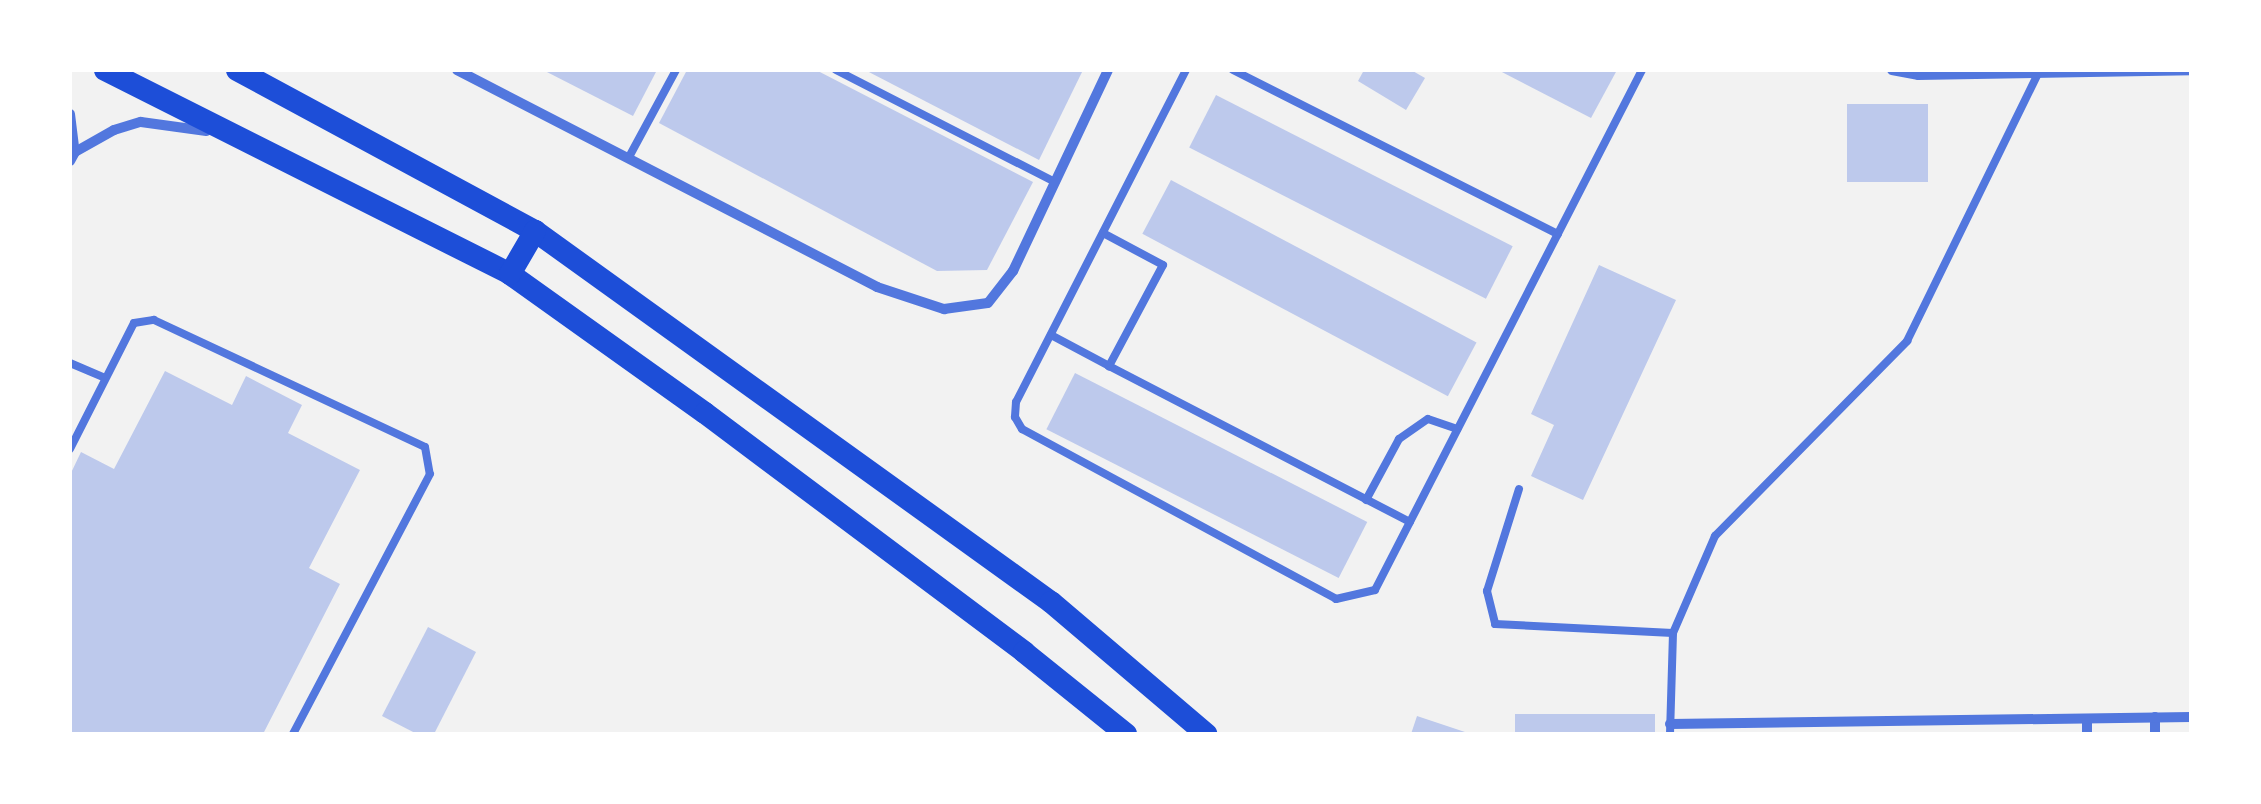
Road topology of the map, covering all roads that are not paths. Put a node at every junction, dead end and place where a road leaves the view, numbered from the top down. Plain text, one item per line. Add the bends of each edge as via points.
1 (105, 70) edge
2 (237, 70) edge
3 (457, 70) edge
4 (676, 70) edge
5 (836, 70) edge
6 (1108, 70) edge
7 (1186, 70) edge
8 (1233, 70) edge
9 (1262, 70) edge
10 (1642, 70) edge
11 (1892, 70) edge
12 (2191, 70) edge
13 (2081, 71) edge
14 (2038, 74) junction
15 (1256, 82) junction
16 (70, 114) edge
17 (246, 142) junction
18 (73, 156) edge
19 (628, 158) junction
20 (1055, 182) junction
21 (536, 230) junction
22 (1103, 234) junction
23 (1558, 234) junction
24 (510, 274) junction
25 (1051, 334) junction
26 (70, 363) edge
27 (1110, 366) junction
28 (105, 378) junction
29 (1458, 429) junction
30 (70, 449) edge
31 (1519, 489) dead end
32 (1366, 500) junction
33 (1410, 522) junction
34 (1673, 632) junction
35 (2191, 717) edge
36 (2155, 718) junction
37 (2087, 719) junction
38 (1670, 729) edge
39 (293, 734) edge
40 (1126, 734) edge
41 (1206, 734) edge
42 (2087, 734) edge
43 (2155, 734) edge

1 - 17 main road
2 - 21 main road
3 - 19 street
4 - 19 lane
5 - 20 lane
6 - 20 street
7 - 22 lane
8 - 15 lane
9 - 15 lane
10 - 23 lane
11 - 14 street
12 - 13 street
13 - 14 street
14 - 34 lane via 1908,341 1715,536
15 - 23 lane
16 - 18 street
17 - 18 street via 141,122
17 - 24 main road
19 - 20 street via 908,300 944,309 988,302 1013,271
21 - 24 main road
21 - 41 main road via 1051,602
22 - 25 lane
22 - 27 lane via 1163,265
23 - 29 lane
24 - 40 main road via 722,425
25 - 27 lane
25 - 33 lane via 1016,402 1022,429 1336,599 1375,590
26 - 28 lane
27 - 32 lane
28 - 30 lane
28 - 39 lane via 134,324 154,320 425,447 430,474
29 - 32 lane via 1428,419 1399,439
29 - 33 lane
31 - 34 lane via 1486,591 1495,624
32 - 33 lane
34 - 38 lane
35 - 36 street
36 - 37 street
36 - 43 street
37 - 38 street
37 - 42 street

